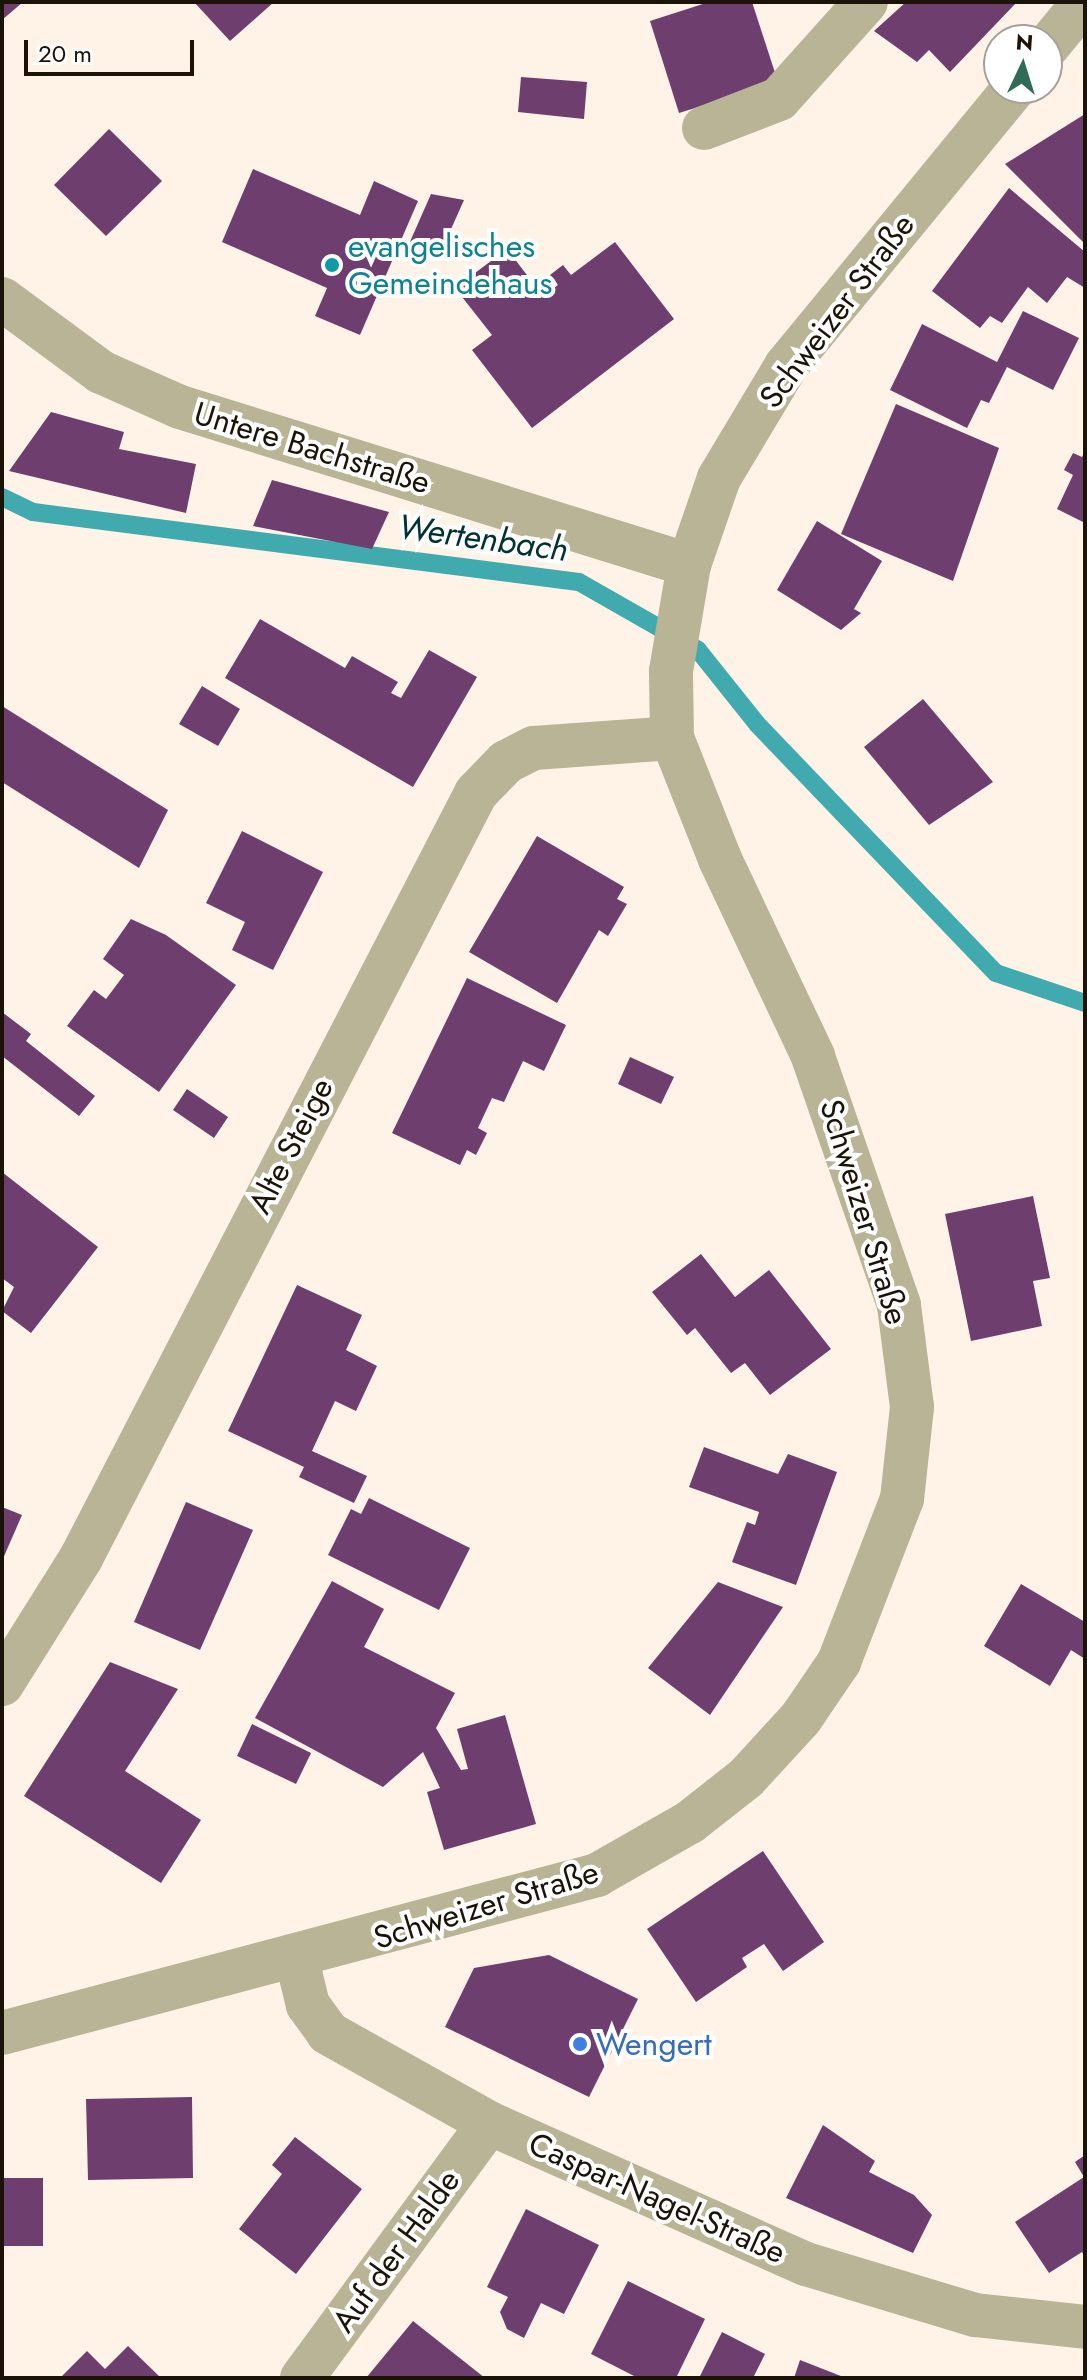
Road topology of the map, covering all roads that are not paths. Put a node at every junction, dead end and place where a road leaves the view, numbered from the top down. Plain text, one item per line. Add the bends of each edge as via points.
1 (866, 2) edge
2 (1084, 2) edge
3 (1063, 28) edge
4 (1001, 104) edge
5 (704, 128) dead end
6 (2, 299) edge
7 (689, 565) junction
8 (672, 738) junction
9 (2, 1684) edge
10 (297, 1960) junction
11 (2, 2033) edge
12 (489, 2123) junction
13 (1085, 2327) edge
14 (302, 2378) edge

1 - 5 street via 779,99
2 - 3 street
4 - 7 street, Schweizer Straße via 786,366 719,478
6 - 7 street, Untere Bachstraße via 101,372 180,407
7 - 8 street, Schweizer Straße via 671,671
8 - 9 street, Alte Steige via 534,748 506,762 476,793 81,1558
8 - 10 street, Schweizer Straße via 720,859 813,1056 899,1305 912,1407 902,1499 839,1662 801,1718 746,1778 690,1822 597,1875
10 - 11 street, Schweizer Straße
10 - 12 street, Caspar-Nagel-Straße via 308,2005 328,2033
12 - 13 street, Caspar-Nagel-Straße via 806,2264 975,2315
12 - 14 street, Auf der Halde

